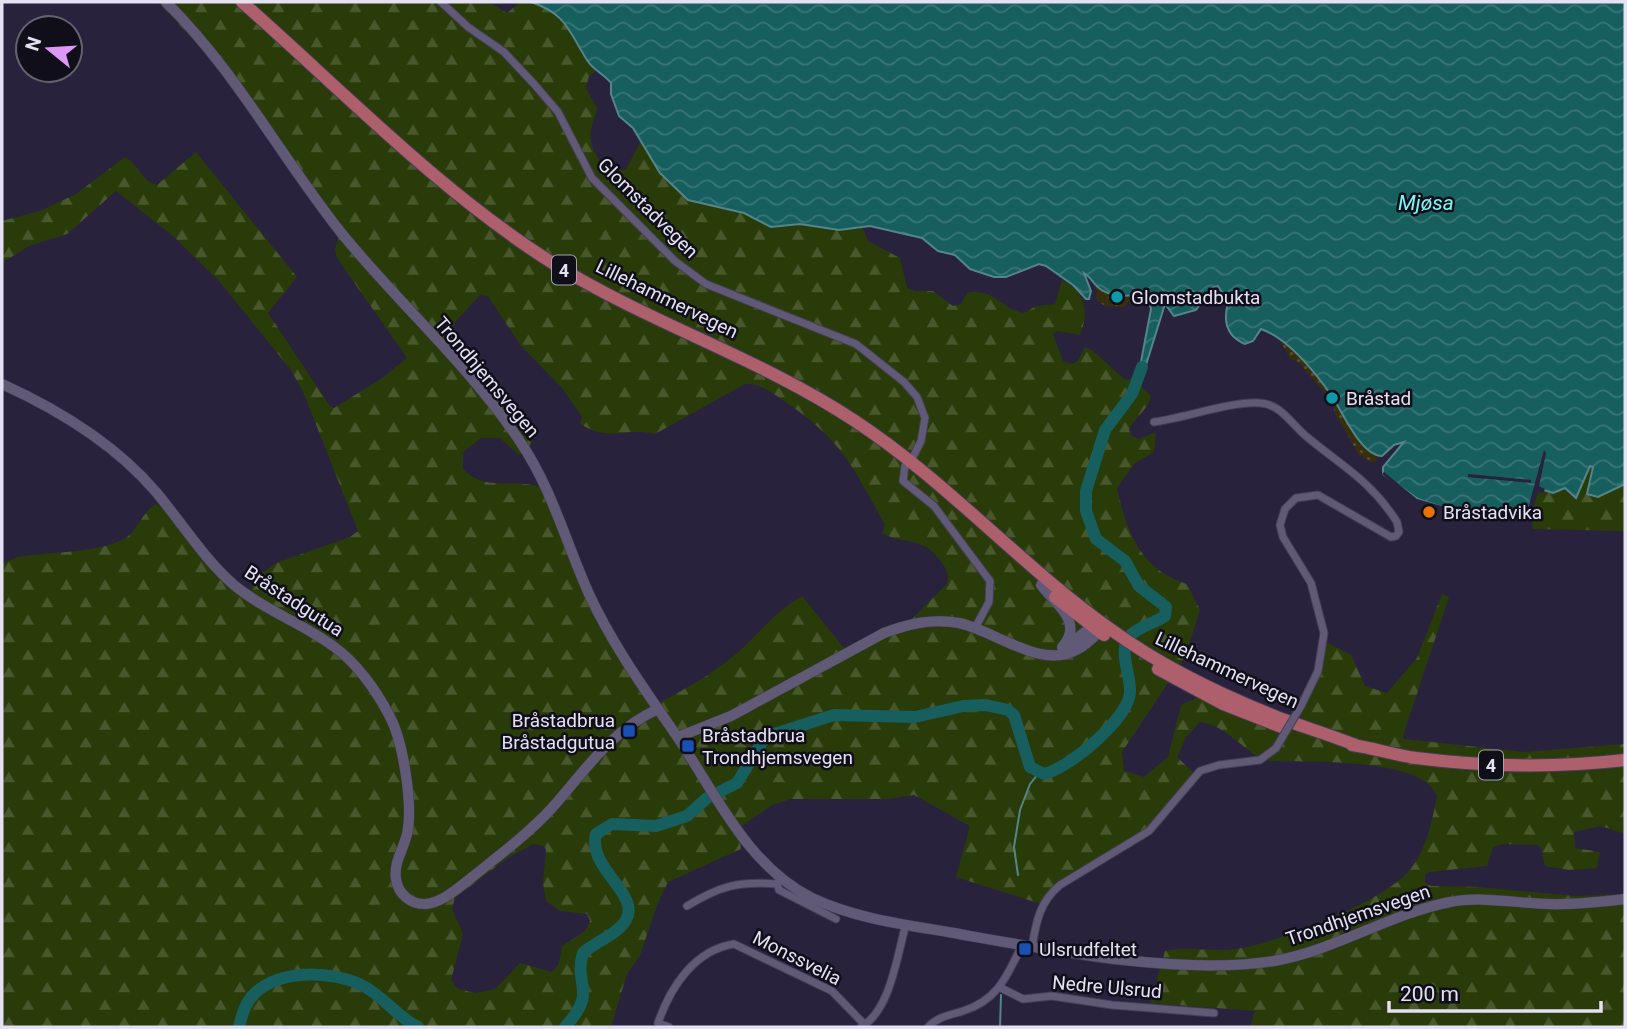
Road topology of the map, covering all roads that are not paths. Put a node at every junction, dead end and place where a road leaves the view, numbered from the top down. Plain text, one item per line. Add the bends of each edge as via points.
1 (166, 2) edge
2 (242, 2) edge
3 (441, 2) edge
4 (2, 384) edge
5 (1154, 422) dead end
6 (913, 457) dead end
7 (905, 466) dead end
8 (928, 477) junction
9 (1041, 585) junction
10 (975, 628) junction
11 (1103, 630) junction
12 (1062, 647) junction
13 (1049, 653) junction
14 (657, 709) junction
15 (678, 737) junction
16 (1625, 760) edge
17 (778, 880) junction
18 (1625, 899) edge
19 (687, 906) dead end
20 (836, 919) dead end
21 (906, 924) junction
22 (1027, 946) junction
23 (1001, 988) junction
24 (1214, 1013) dead end
25 (863, 1026) edge
26 (669, 1027) edge
27 (928, 1027) edge

1 - 14 main road, Trondhjemsvegen via 230,75 346,239 507,422 548,490 600,616
2 - 8 highway, Lillehammervegen / 4 via 511,235 607,294 814,395 865,427
3 - 6 street, Glomstadvegen via 508,56 551,102 592,178 675,261 706,284 856,344 893,372 917,397 925,418
4 - 14 main road, Bråstadgutua via 33,398 102,443 155,490 231,582 335,647 362,675 397,730 409,816 396,881 411,901 426,904 439,900 465,882 536,824 618,733
5 - 22 street, bridge via 1266,404 1359,475 1399,532 1391,537 1318,495 1296,498 1284,509 1283,537 1311,583 1324,633 1318,671 1301,706 1276,748 1260,760 1200,771 1149,831 1051,892
7 - 10 street via 903,481 934,506 990,581 989,602
8 - 9 highway, Lillehammervegen / 4
8 - 11 highway, Lillehammervegen / 4
9 - 11 highway, Lillehammervegen / 4
9 - 12 main road via 1068,616 1071,630
10 - 13 main road via 1027,650
10 - 15 main road via 924,622 884,633 716,724
11 - 12 main road
11 - 13 main road via 1080,649 1063,655
11 - 16 highway, Lillehammervegen / 4 via 1159,666 1358,746 1486,765 1559,766
12 - 13 main road
14 - 15 main road, Trondhjemsvegen
15 - 17 main road, Trondhjemsvegen via 734,824
17 - 19 street via 719,887
17 - 20 street, Trondhjemsvegen via 779,890
17 - 21 main road, Trondhjemsvegen via 839,909
18 - 22 main road, Trondhjemsvegen via 1588,904 1447,902 1320,950 1269,962 1177,962
21 - 22 main road, Trondhjemsvegen
21 - 25 street via 886,994 872,1020
22 - 23 street
23 - 24 street, Nedre Ulsrud via 1023,999 1052,996
23 - 27 street via 982,1004 940,1018
25 - 26 street, Monssvelia via 832,991 734,944 722,946 676,981 659,1023

